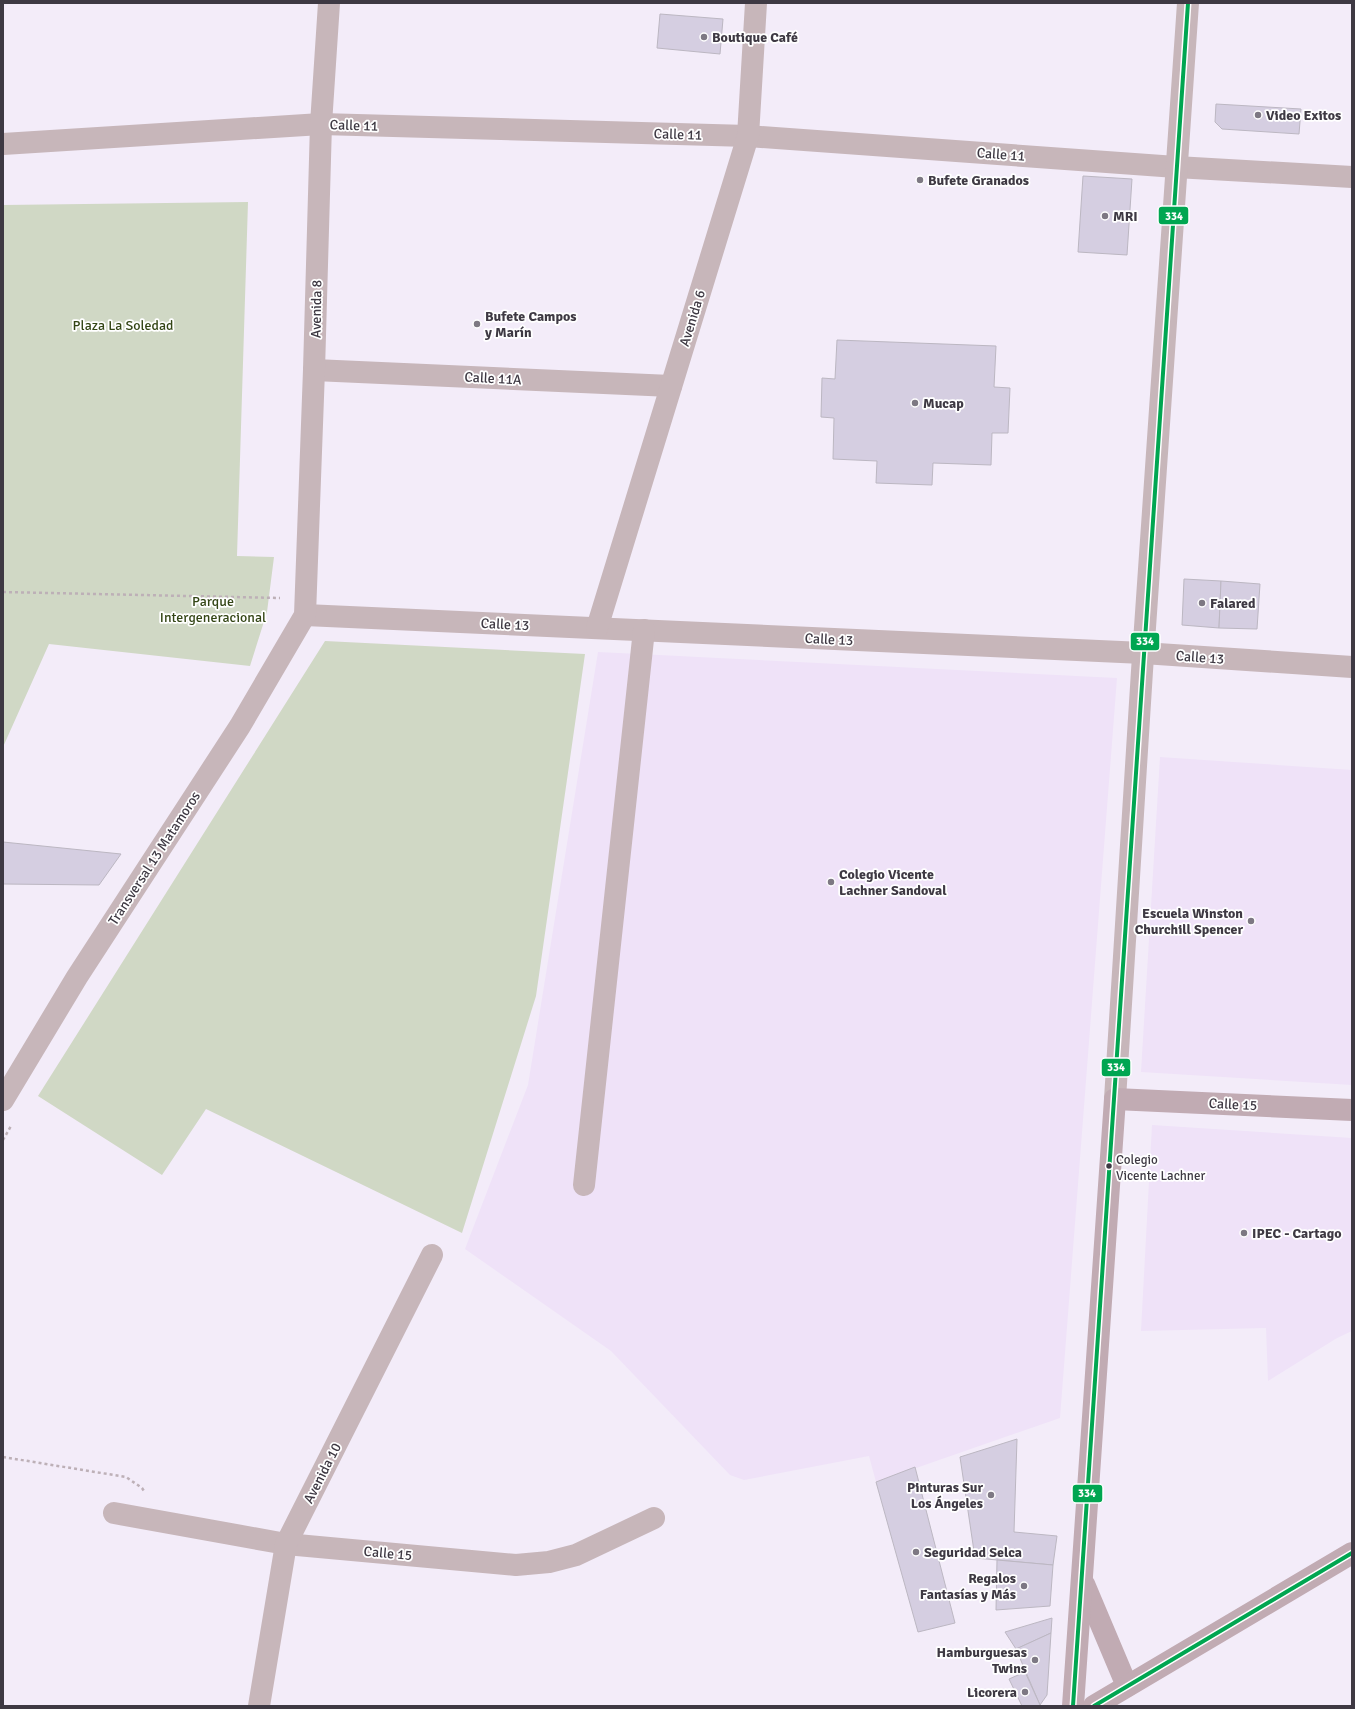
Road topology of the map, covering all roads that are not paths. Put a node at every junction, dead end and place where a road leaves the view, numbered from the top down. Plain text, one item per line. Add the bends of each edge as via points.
1 (329, 3) edge
2 (756, 3) edge
3 (1188, 3) edge
4 (320, 124) junction
5 (748, 136) junction
6 (3, 144) edge
7 (1176, 167) junction
8 (1352, 178) edge
9 (314, 370) junction
10 (671, 386) junction
11 (306, 607) junction
12 (597, 628) junction
13 (644, 630) junction
14 (1143, 653) junction
15 (1352, 667) edge
16 (1115, 1099) junction
17 (3, 1100) edge
18 (1352, 1110) edge
19 (584, 1185) dead end
20 (432, 1255) dead end
21 (114, 1513) dead end
22 (654, 1518) dead end
23 (286, 1544) junction
24 (1352, 1553) edge
25 (1082, 1580) junction
26 (1127, 1686) junction
27 (259, 1706) edge
28 (1073, 1706) edge
29 (1094, 1706) edge

1 - 4 street, Avenida 8
2 - 5 street, Avenida 6
3 - 7 street
4 - 5 street, Calle 11
4 - 6 street, Calle 11
4 - 9 street, Avenida 8
5 - 7 street, Calle 11
5 - 10 street, Avenida 6
7 - 8 street, Calle 11
7 - 14 street
9 - 10 street, Calle 11A
9 - 11 street, Avenida 8
10 - 12 street, Avenida 6
11 - 12 street, Calle 13
11 - 17 street, Transversal 13 Matamoros via 240,726 77,977
12 - 13 street, Calle 13
13 - 14 street, Calle 13
13 - 19 street
14 - 15 street, Calle 13
14 - 16 street
16 - 18 main road, Calle 15
16 - 25 main road
20 - 23 street, Avenida 10
21 - 23 street, Calle 15
22 - 23 street, Calle 15 via 576,1555 549,1562 523,1564
23 - 27 street, Avenida 10
24 - 26 main road
25 - 26 main road
25 - 28 main road
26 - 29 main road

